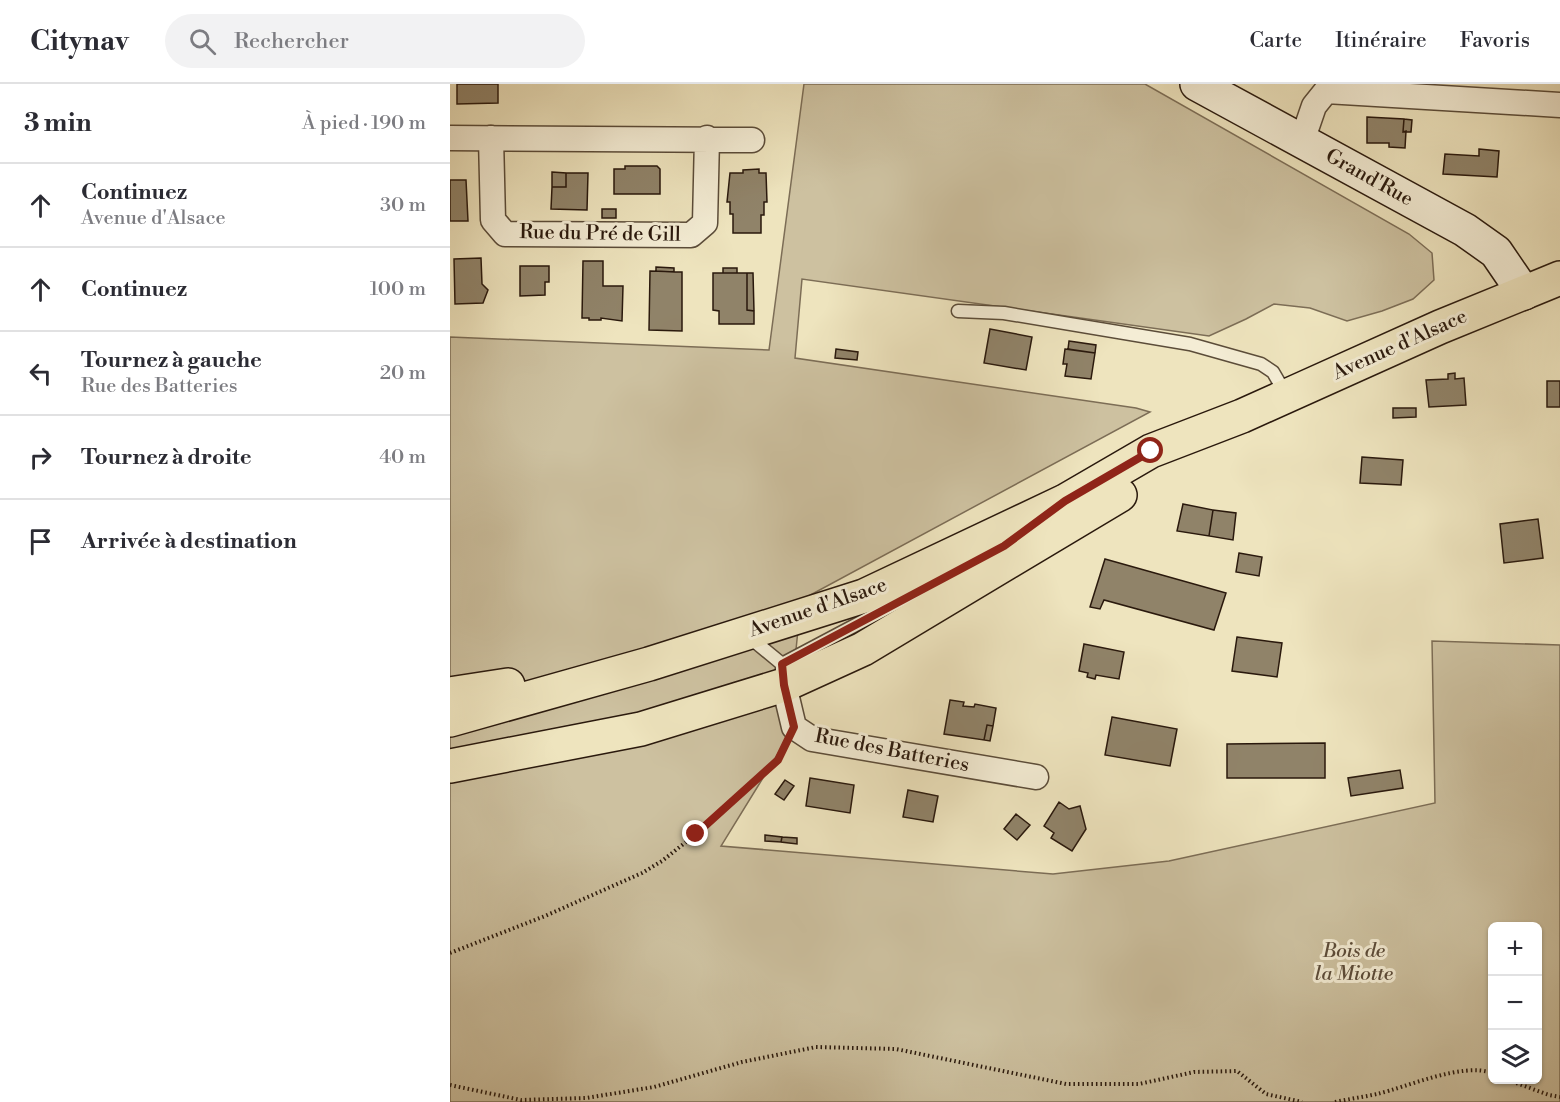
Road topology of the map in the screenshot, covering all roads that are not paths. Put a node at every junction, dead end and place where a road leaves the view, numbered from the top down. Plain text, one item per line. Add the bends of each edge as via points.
1 (1197, 84) edge
2 (1560, 105) edge
3 (450, 138) edge
4 (491, 138) junction
5 (707, 138) junction
6 (752, 140) dead end
7 (1302, 141) junction
8 (1560, 278) edge
9 (1524, 293) junction
10 (958, 311) dead end
11 (1287, 396) junction
12 (1242, 416) junction
13 (1065, 501) junction
14 (1012, 540) dead end
15 (993, 552) dead end
16 (746, 634) junction
17 (650, 664) junction
18 (783, 674) junction
19 (450, 694) edge
20 (450, 720) edge
21 (450, 766) edge
22 (1036, 777) dead end

1 - 7 street, Grand'Rue
2 - 7 street via 1326,91 1314,106
3 - 4 street
4 - 5 street
4 - 5 street, Rue du Pré de Gill via 493,220 505,234 691,235 705,223
5 - 6 street
7 - 9 street, Grand'Rue via 1465,230 1496,252
8 - 9 main road, Avenue d'Alsace
9 - 11 main road, Avenue d'Alsace
10 - 11 lane via 1004,313 1190,344 1261,364 1272,372
11 - 12 main road, Avenue d'Alsace
12 - 13 main road, Avenue d'Alsace via 1151,451
12 - 18 main road, Avenue d'Alsace via 1164,468 863,649
13 - 14 lane
13 - 16 main road, Avenue d'Alsace via 864,596
15 - 18 lane
16 - 17 main road, Avenue d'Alsace
16 - 18 lane
17 - 19 main road
17 - 20 main road
18 - 21 main road, Avenue d'Alsace via 641,729
18 - 22 street, Rue des Batteries via 794,727 812,739

